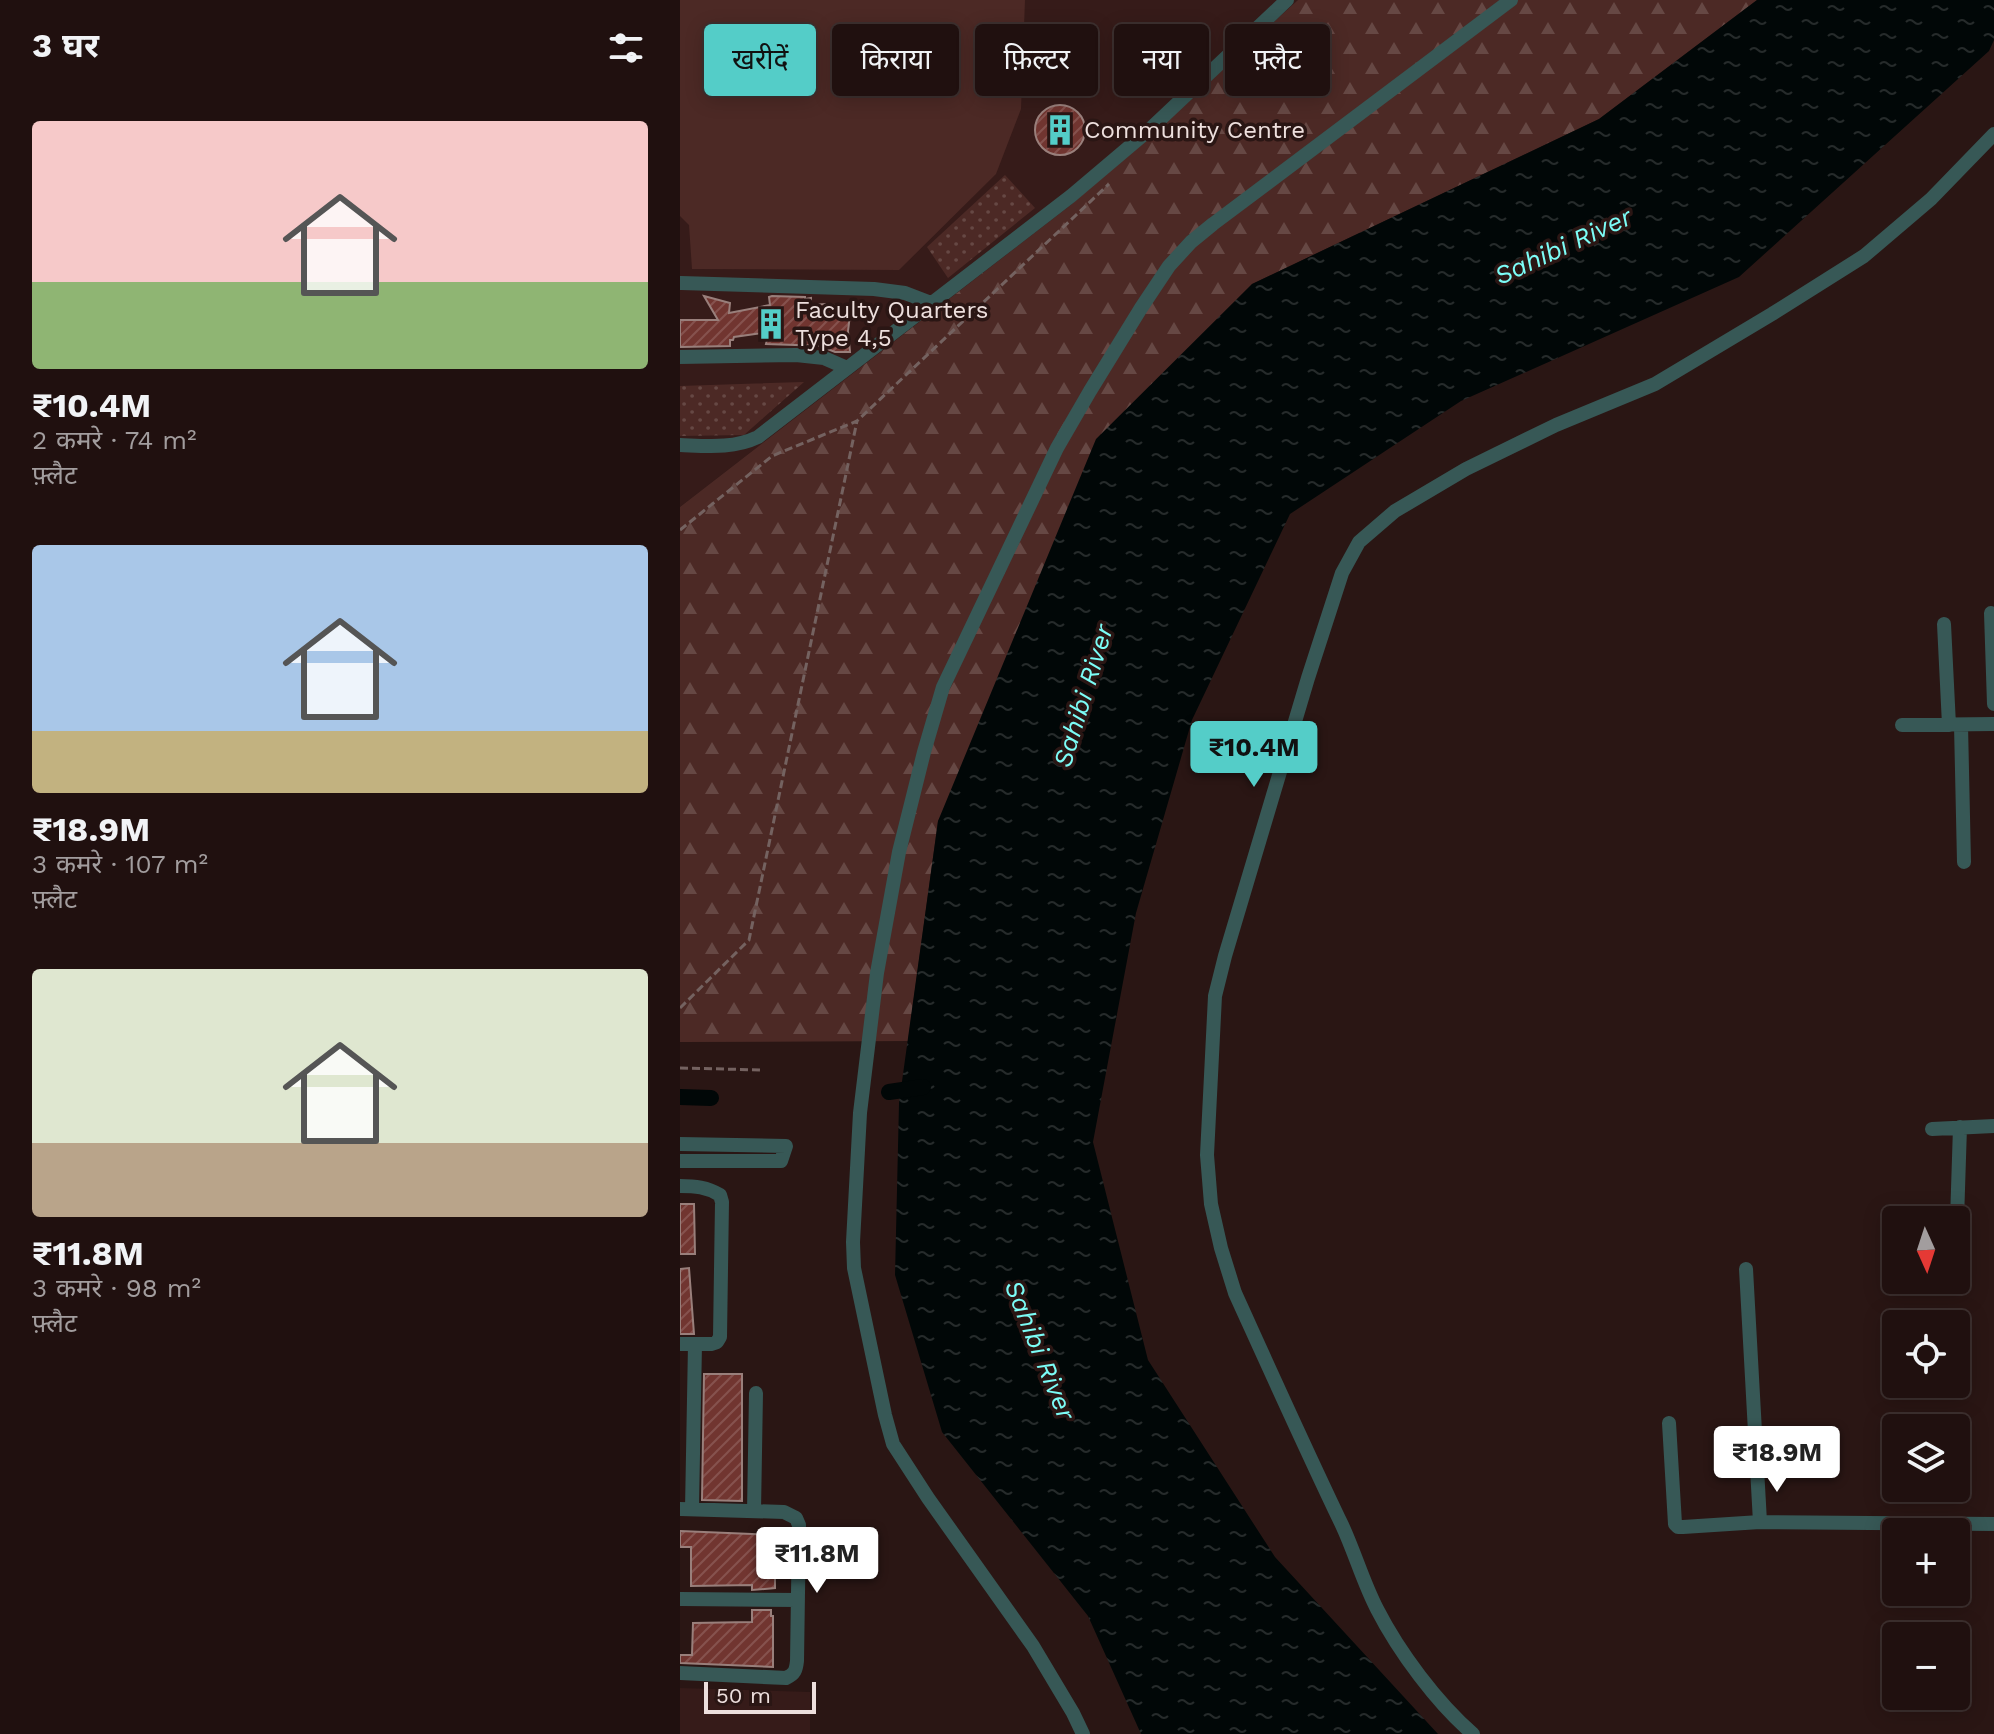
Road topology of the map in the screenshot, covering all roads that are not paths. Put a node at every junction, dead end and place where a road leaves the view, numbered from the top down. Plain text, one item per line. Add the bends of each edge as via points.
1 (1287, 0) edge
2 (1511, 0) edge
3 (1994, 134) edge
4 (680, 279) edge
5 (931, 303) junction
6 (680, 357) edge
7 (847, 368) junction
8 (680, 445) edge
9 (1991, 613) dead end
10 (1944, 624) dead end
11 (1994, 704) edge
12 (1994, 724) edge
13 (1902, 725) dead end
14 (1955, 725) junction
15 (1964, 862) dead end
16 (1994, 1126) edge
17 (1960, 1127) junction
18 (1932, 1129) dead end
19 (680, 1144) edge
20 (680, 1161) edge
21 (680, 1186) edge
22 (1957, 1206) edge
23 (1746, 1269) dead end
24 (688, 1344) edge
25 (756, 1393) dead end
26 (1669, 1423) dead end
27 (686, 1509) edge
28 (754, 1511) junction
29 (1760, 1522) junction
30 (1994, 1524) edge
31 (680, 1599) edge
32 (798, 1600) junction
33 (680, 1673) edge
34 (1083, 1734) edge
35 (1473, 1734) edge

1 - 5 street via 1127,149
2 - 34 street via 1213,224 1169,266 1057,448 943,687 916,783 877,973 860,1113 853,1242 859,1296 893,1444 1033,1646
3 - 35 street via 1931,199 1864,256 1655,384 1479,462 1406,504 1359,542 1342,573 1215,996 1207,1155 1211,1204 1235,1293 1375,1607 1418,1673
4 - 5 street via 874,289
5 - 7 street
6 - 7 street via 796,355 824,358
7 - 8 street via 758,437 729,446
9 - 11 street
10 - 14 street
12 - 14 street
13 - 14 street
14 - 15 street
16 - 17 street
17 - 18 street
17 - 22 street
19 - 20 street via 786,1146 781,1161
21 - 24 street via 711,1189 722,1202 720,1337 711,1344
23 - 29 street
24 - 27 street
25 - 28 street
26 - 29 street via 1675,1524
27 - 28 street
28 - 32 street via 796,1518
29 - 30 street
31 - 32 street
32 - 33 street via 793,1675

